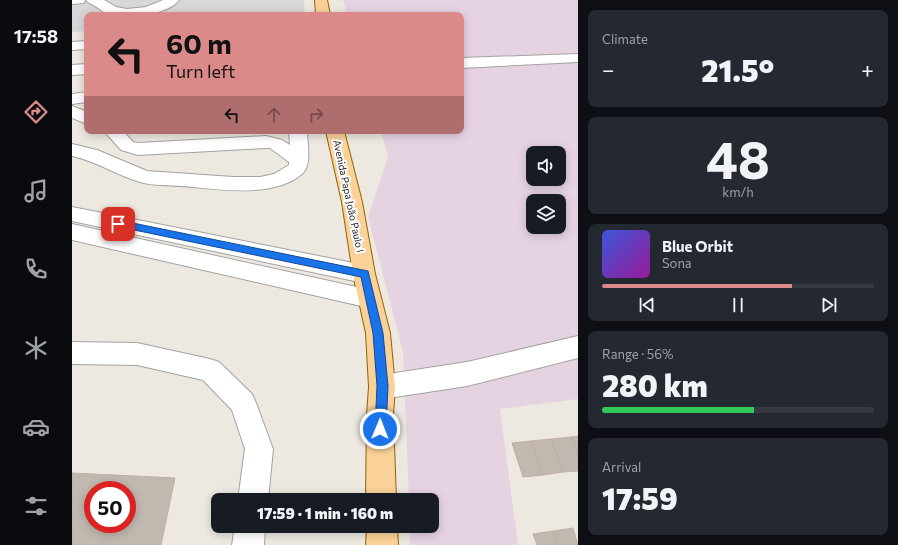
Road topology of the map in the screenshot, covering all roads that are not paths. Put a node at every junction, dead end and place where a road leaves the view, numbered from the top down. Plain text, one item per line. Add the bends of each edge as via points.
1 (72, 0) edge
2 (79, 0) edge
3 (92, 0) edge
4 (172, 0) edge
5 (321, 0) edge
6 (120, 12) edge
7 (149, 12) edge
8 (323, 12) edge
9 (84, 45) edge
10 (72, 46) edge
11 (578, 58) edge
12 (464, 63) edge
13 (84, 68) edge
14 (72, 70) edge
15 (84, 97) edge
16 (72, 99) edge
17 (72, 110) edge
18 (84, 117) edge
19 (116, 134) edge
20 (298, 134) edge
21 (336, 134) edge
22 (72, 150) edge
23 (300, 160) junction
24 (72, 214) edge
25 (72, 232) edge
26 (364, 274) junction
27 (370, 299) junction
28 (578, 347) edge
29 (72, 353) edge
30 (382, 386) junction
31 (254, 493) edge
32 (381, 493) edge
33 (249, 533) edge
34 (382, 533) edge
35 (248, 545) edge
36 (382, 545) edge

1 - 2 lane
3 - 6 lane
4 - 7 lane
5 - 8 main road
9 - 10 lane
11 - 12 lane
13 - 14 lane
15 - 16 lane
17 - 18 lane
19 - 23 lane via 127,146 138,149 266,142 276,144
20 - 23 lane
21 - 26 main road, Avenida Papa João Paulo I via 352,202
22 - 23 lane via 92,154 144,177 233,184 279,179 297,168
24 - 26 lane
25 - 27 lane
26 - 27 main road, Avenida Papa João Paulo I
27 - 30 main road, Avenida Papa João Paulo I via 378,333
28 - 30 lane via 467,374
29 - 31 lane via 137,354 210,370 243,403 259,449
30 - 32 main road, Avenida Papa João Paulo I
33 - 35 lane
34 - 36 main road

